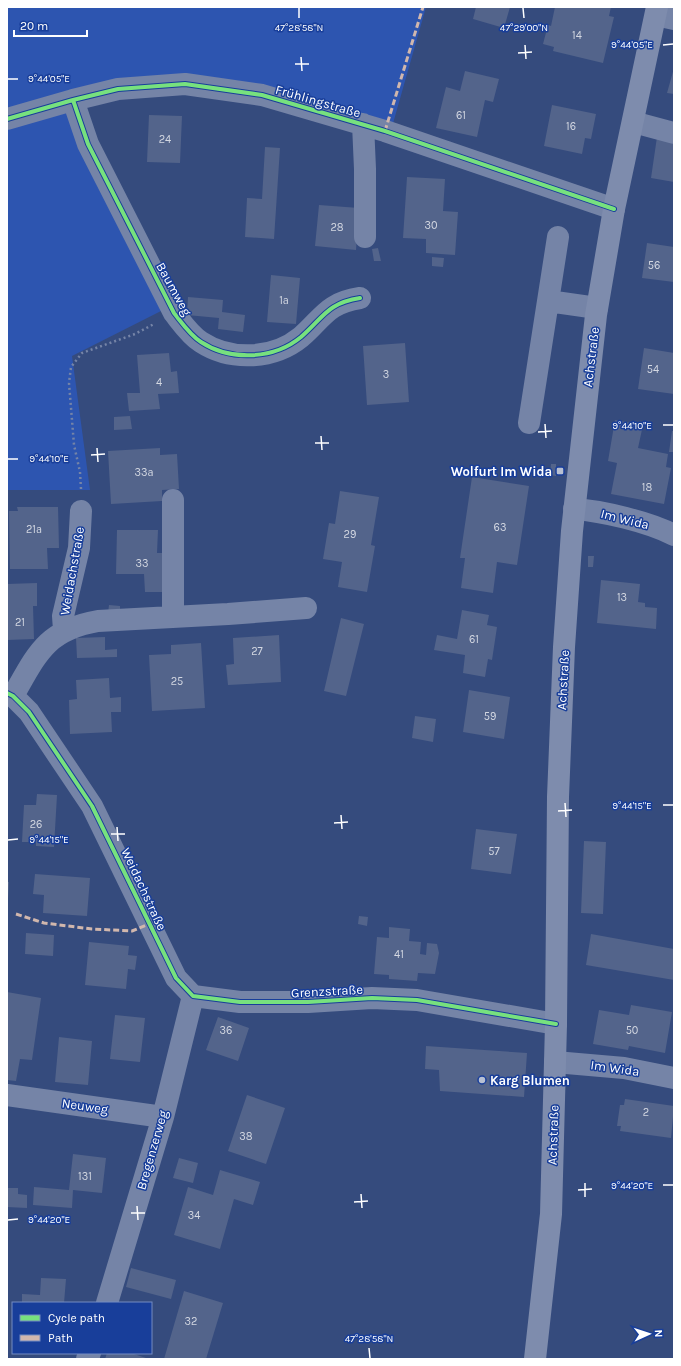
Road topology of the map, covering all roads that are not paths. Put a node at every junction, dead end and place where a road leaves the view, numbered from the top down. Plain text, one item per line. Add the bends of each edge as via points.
1 (662, 14) edge
2 (73, 100) junction
3 (7, 119) edge
4 (633, 122) junction
5 (363, 124) junction
6 (674, 133) edge
7 (614, 209) junction
8 (364, 237) dead end
9 (558, 237) dead end
10 (360, 298) dead end
11 (548, 301) junction
12 (597, 308) junction
13 (529, 423) dead end
14 (173, 500) dead end
15 (574, 509) junction
16 (81, 511) road end
17 (674, 535) edge
18 (306, 608) dead end
19 (173, 617) junction
20 (64, 630) junction
21 (10, 694) edge
22 (193, 996) junction
23 (556, 1024) junction
24 (555, 1062) junction
25 (674, 1078) edge
26 (7, 1095) edge
27 (163, 1117) junction
28 (107, 1302) edge
29 (535, 1359) edge

1 - 4 main road, Achstraße
2 - 3 street, Frühlingstraße
2 - 5 street, Frühlingstraße via 118,89 185,84 262,95
2 - 10 street, Baumweg via 88,144 174,313 200,342 226,353 244,356 264,354 282,349 300,338 331,308 345,300
4 - 6 street
4 - 7 main road, Achstraße
5 - 7 street, Frühlingstraße
5 - 8 street
7 - 12 main road, Achstraße
9 - 11 street
11 - 12 street
11 - 13 street
12 - 15 main road, Achstraße
14 - 19 street
15 - 17 street, Im Wida via 660,528
15 - 23 main road, Achstraße via 564,646 558,797
16 - 20 street, Weidachstraße via 79,548 63,616
18 - 19 street, Weidachstraße
19 - 20 street, Weidachstraße via 98,621 77,624
20 - 21 street, Weidachstraße via 46,643
21 - 22 street, Weidachstraße via 29,712 92,806 176,978
22 - 23 street, Grenzstraße via 240,1002 308,1002 372,998 418,1000
22 - 27 street, Bregenzerweg
23 - 24 main road, Achstraße
24 - 25 street, Im Wida via 624,1068
24 - 29 main road, Achstraße via 551,1214
26 - 27 street, Neuweg
27 - 28 street, Bregenzerweg

